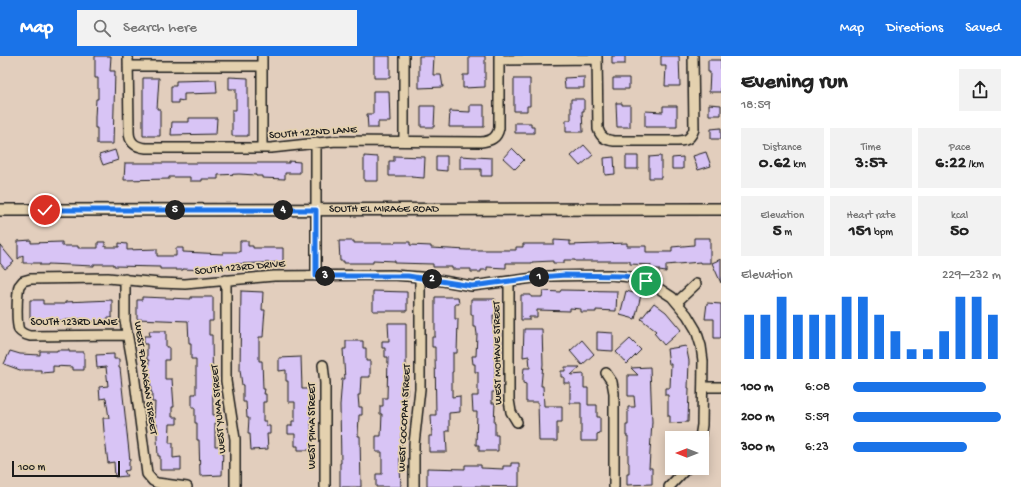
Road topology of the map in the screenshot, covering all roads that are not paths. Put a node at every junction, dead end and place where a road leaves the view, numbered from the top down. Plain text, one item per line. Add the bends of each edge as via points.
1 (128, 56) edge
2 (262, 56) edge
3 (404, 56) edge
4 (694, 56) edge
5 (499, 58) edge
6 (597, 58) edge
7 (128, 66) junction
8 (262, 66) junction
9 (404, 141) junction
10 (316, 142) junction
11 (262, 148) junction
12 (721, 209) edge
13 (0, 210) edge
14 (316, 210) junction
15 (316, 276) junction
16 (420, 277) junction
17 (125, 279) junction
18 (226, 280) junction
19 (509, 282) junction
20 (696, 284) dead end
21 (674, 300) junction
22 (21, 332) joint
23 (127, 335) junction
24 (324, 365) dead end
25 (606, 373) dead end
26 (703, 386) junction
27 (721, 387) edge
28 (517, 422) dead end
29 (701, 431) edge
30 (680, 475) edge
31 (187, 487) edge
32 (235, 487) edge
33 (325, 487) edge
34 (414, 487) edge
35 (614, 487) edge
36 (669, 487) edge

1 - 7 street
2 - 8 street
3 - 9 street
4 - 6 street via 694,126 690,138 678,141 614,141 602,136 598,129
5 - 6 street
5 - 9 street, SOUTH 122ND LANE via 499,128 496,138 481,142
7 - 8 street
7 - 11 street, SOUTH 122ND LANE via 129,131 133,144 146,148
8 - 11 street
9 - 10 street, SOUTH 122ND LANE
10 - 11 street, SOUTH 122ND LANE
10 - 14 street
12 - 14 main road, SOUTH EL MIRAGE ROAD
13 - 14 main road, SOUTH EL MIRAGE ROAD
14 - 15 street
15 - 16 street, SOUTH 123RD DRIVE
15 - 18 street, SOUTH 123RD DRIVE
16 - 19 street, SOUTH 123RD DRIVE via 472,286
16 - 34 street, WEST COCOPAH STREET via 420,389 414,444
17 - 18 street, SOUTH 123RD DRIVE via 177,284 203,284
17 - 22 street, SOUTH 123RD DRIVE via 30,279 21,283 18,289 18,322
17 - 23 street, WEST FLANAGAN STREET
18 - 32 street, WEST YUMA STREET via 226,381 235,439
19 - 21 street, SOUTH 123RD DRIVE via 565,275 624,276 652,284
19 - 28 street, WEST MOHAVE STREET via 510,406
20 - 21 street
21 - 26 street via 692,322 699,338
22 - 23 street, SOUTH 123RD LANE via 30,336
23 - 31 street, WEST FLANAGAN STREET via 149,478 157,483
24 - 33 street, WEST PIMA STREET
25 - 35 street via 612,382 614,394
26 - 27 street
26 - 29 street
30 - 36 street

